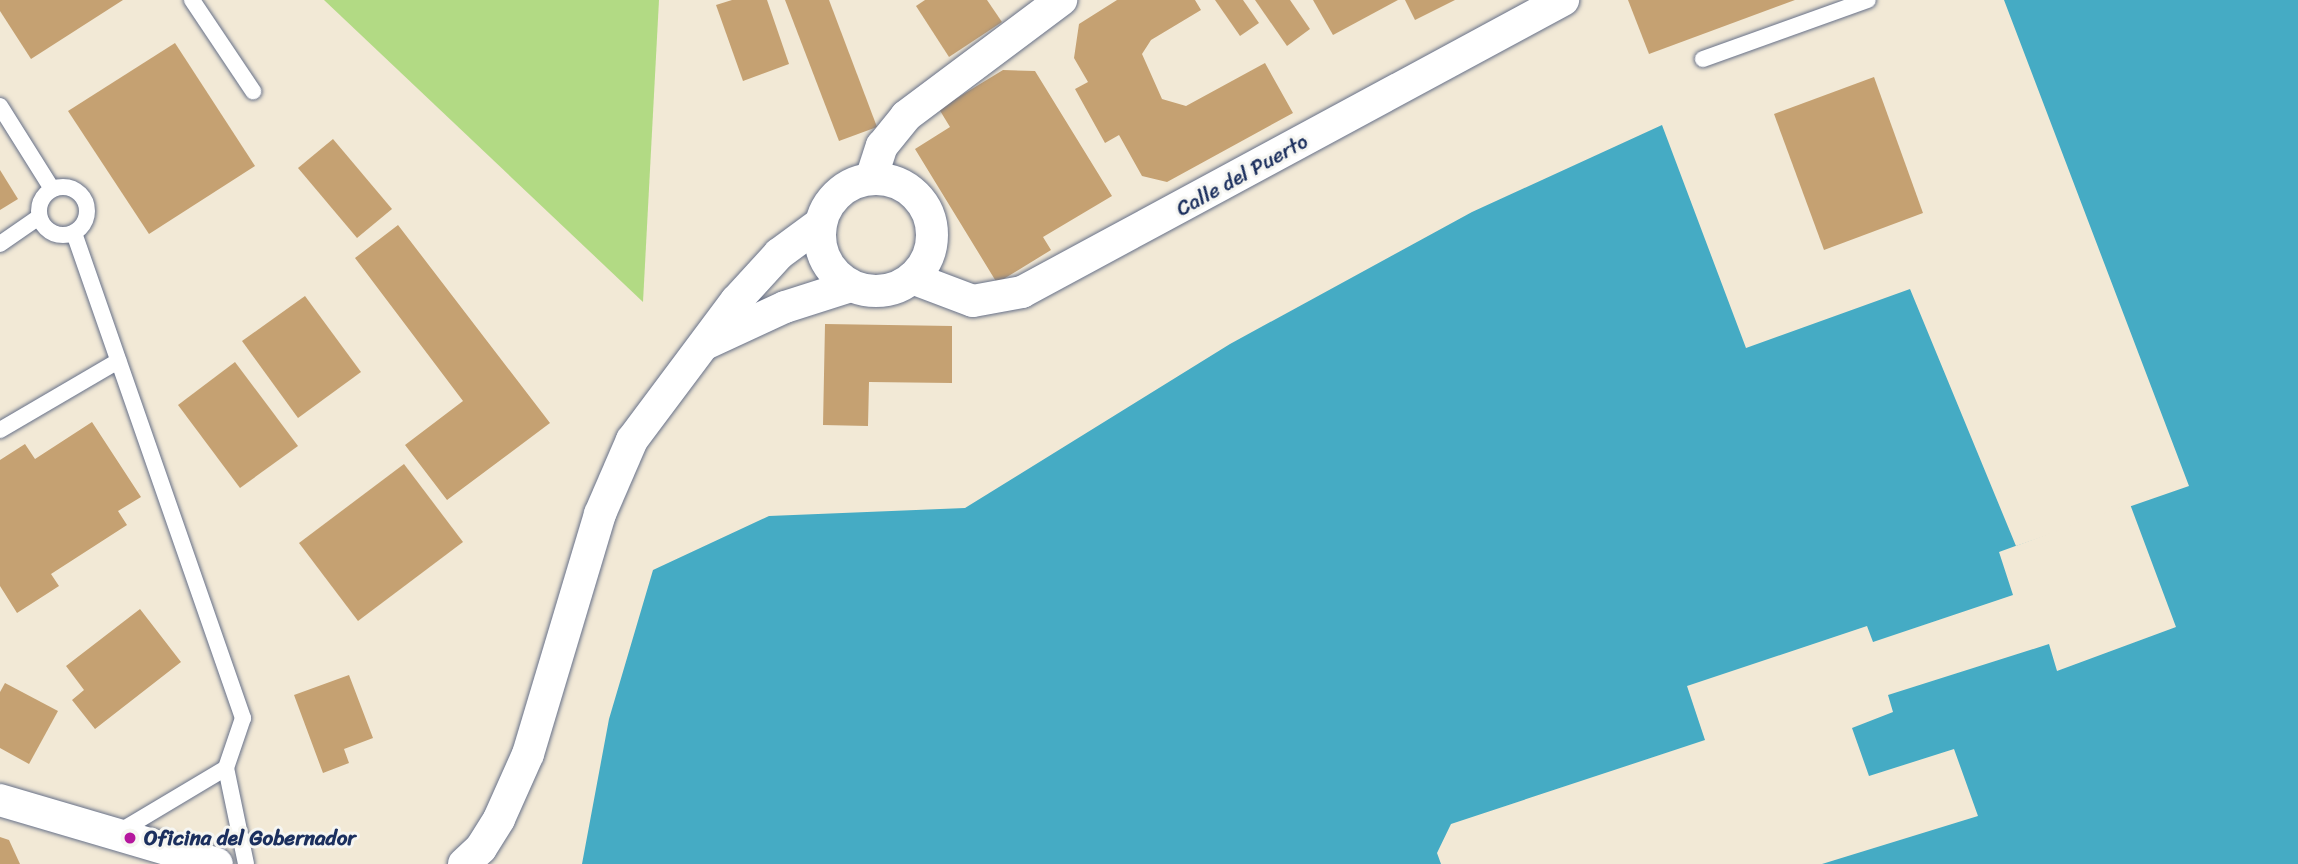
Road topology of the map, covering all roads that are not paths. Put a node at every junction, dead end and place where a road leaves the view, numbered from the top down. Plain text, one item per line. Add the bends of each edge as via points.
1 (192, 0) edge
2 (1061, 0) edge
3 (1563, 0) edge
4 (1868, 0) edge
5 (1703, 59) dead end
6 (253, 91) dead end
7 (0, 106) edge
8 (871, 178) junction
9 (52, 189) junction
10 (39, 217) junction
11 (821, 223) junction
12 (74, 233) junction
13 (0, 244) edge
14 (912, 278) junction
15 (851, 286) junction
16 (700, 346) junction
17 (118, 361) junction
18 (0, 430) edge
19 (226, 768) junction
20 (0, 800) edge
21 (114, 834) junction
22 (217, 864) edge
23 (246, 864) edge
24 (464, 864) edge

1 - 6 lane
2 - 8 street via 906,116 882,146
3 - 14 street, Calle del Puerto via 1023,292 973,301
4 - 5 lane
7 - 9 lane
8 - 11 street via 839,193
8 - 14 street via 905,187 928,213 931,248
9 - 10 lane via 39,206
9 - 12 lane via 63,186 82,195 87,216
10 - 12 lane via 52,233
10 - 13 lane
11 - 15 street via 819,242 825,259
11 - 16 street via 779,254
12 - 17 lane
14 - 15 street via 883,290
15 - 16 street via 785,307
16 - 24 street via 632,440 600,514 528,754 499,819 481,848
17 - 18 lane
17 - 19 lane via 243,718
19 - 21 lane
19 - 23 lane
20 - 21 street
21 - 22 street

